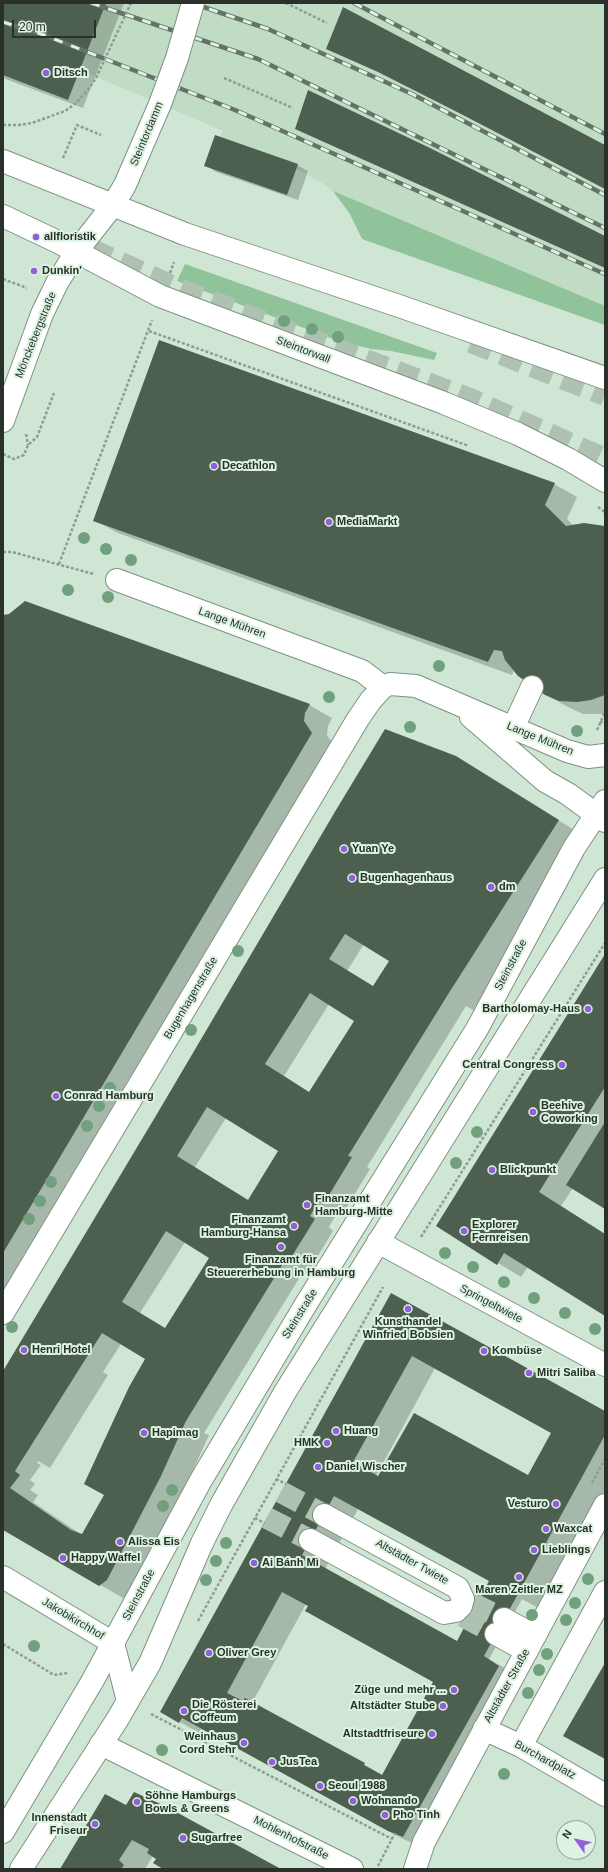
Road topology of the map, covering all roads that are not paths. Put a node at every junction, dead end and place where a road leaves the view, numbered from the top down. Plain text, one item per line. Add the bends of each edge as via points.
1 (193, 3) edge
2 (3, 161) edge
3 (113, 205) junction
4 (3, 216) edge
5 (76, 252) junction
6 (605, 378) edge
7 (3, 421) edge
8 (605, 481) edge
9 (117, 580) road end
10 (383, 687) junction
11 (532, 687) dead end
12 (455, 703) junction
13 (513, 728) junction
14 (605, 755) edge
15 (603, 812) edge
16 (605, 879) edge
17 (378, 1242) junction
18 (3, 1313) edge
19 (605, 1366) edge
20 (605, 1505) edge
21 (329, 1533) junction
22 (378, 1560) dead end
23 (3, 1577) edge
24 (605, 1592) edge
25 (500, 1627) tunnel mouth
26 (113, 1644) junction
27 (531, 1644) junction
28 (128, 1701) junction
29 (484, 1729) junction
30 (101, 1744) junction
31 (521, 1746) junction
32 (605, 1794) edge
33 (3, 1832) edge
34 (21, 1869) edge
35 (352, 1869) edge
36 (415, 1869) edge

1 - 3 main road, Steintordamm, bridge via 178,58 160,104 125,185
2 - 3 main road
3 - 5 main road, Steintordamm
3 - 6 main road via 185,234
4 - 5 main road, Steintorwall
5 - 7 main road, Mönckebergstraße via 42,314
5 - 8 main road, Steintorwall via 160,296 444,403 518,434
9 - 10 main road, Lange Mühren via 362,671
10 - 12 main road, Lange Mühren via 390,684 416,686
10 - 18 main road, Bugenhagenstraße via 358,719
11 - 13 main road
12 - 13 main road, Lange Mühren
12 - 15 main road, Lange Mühren via 545,781
13 - 14 main road, Lange Mühren via 567,751 588,757
15 - 26 main road, Steinstraße via 574,848 477,1029 201,1480
16 - 17 main road
17 - 19 main road, Springeltwiete
17 - 28 main road via 285,1392 221,1505 150,1663
20 - 27 main road, Altstädter Straße
21 - 21 main road, Altstädter Twiete via 444,1613 456,1611 461,1606 463,1599 458,1588
21 - 22 main road
23 - 26 main road, Jakobikirchhof
24 - 31 main road
25 - 27 main road
26 - 28 main road, Jakobikirchhof
26 - 33 main road, Steinstraße
27 - 29 main road, Altstädter Straße
28 - 30 main road
29 - 31 main road, Burchardplatz
29 - 36 main road, Altstädter Straße via 424,1842
30 - 34 main road
30 - 35 main road, Mohlenhofstraße
31 - 32 main road, Burchardplatz

